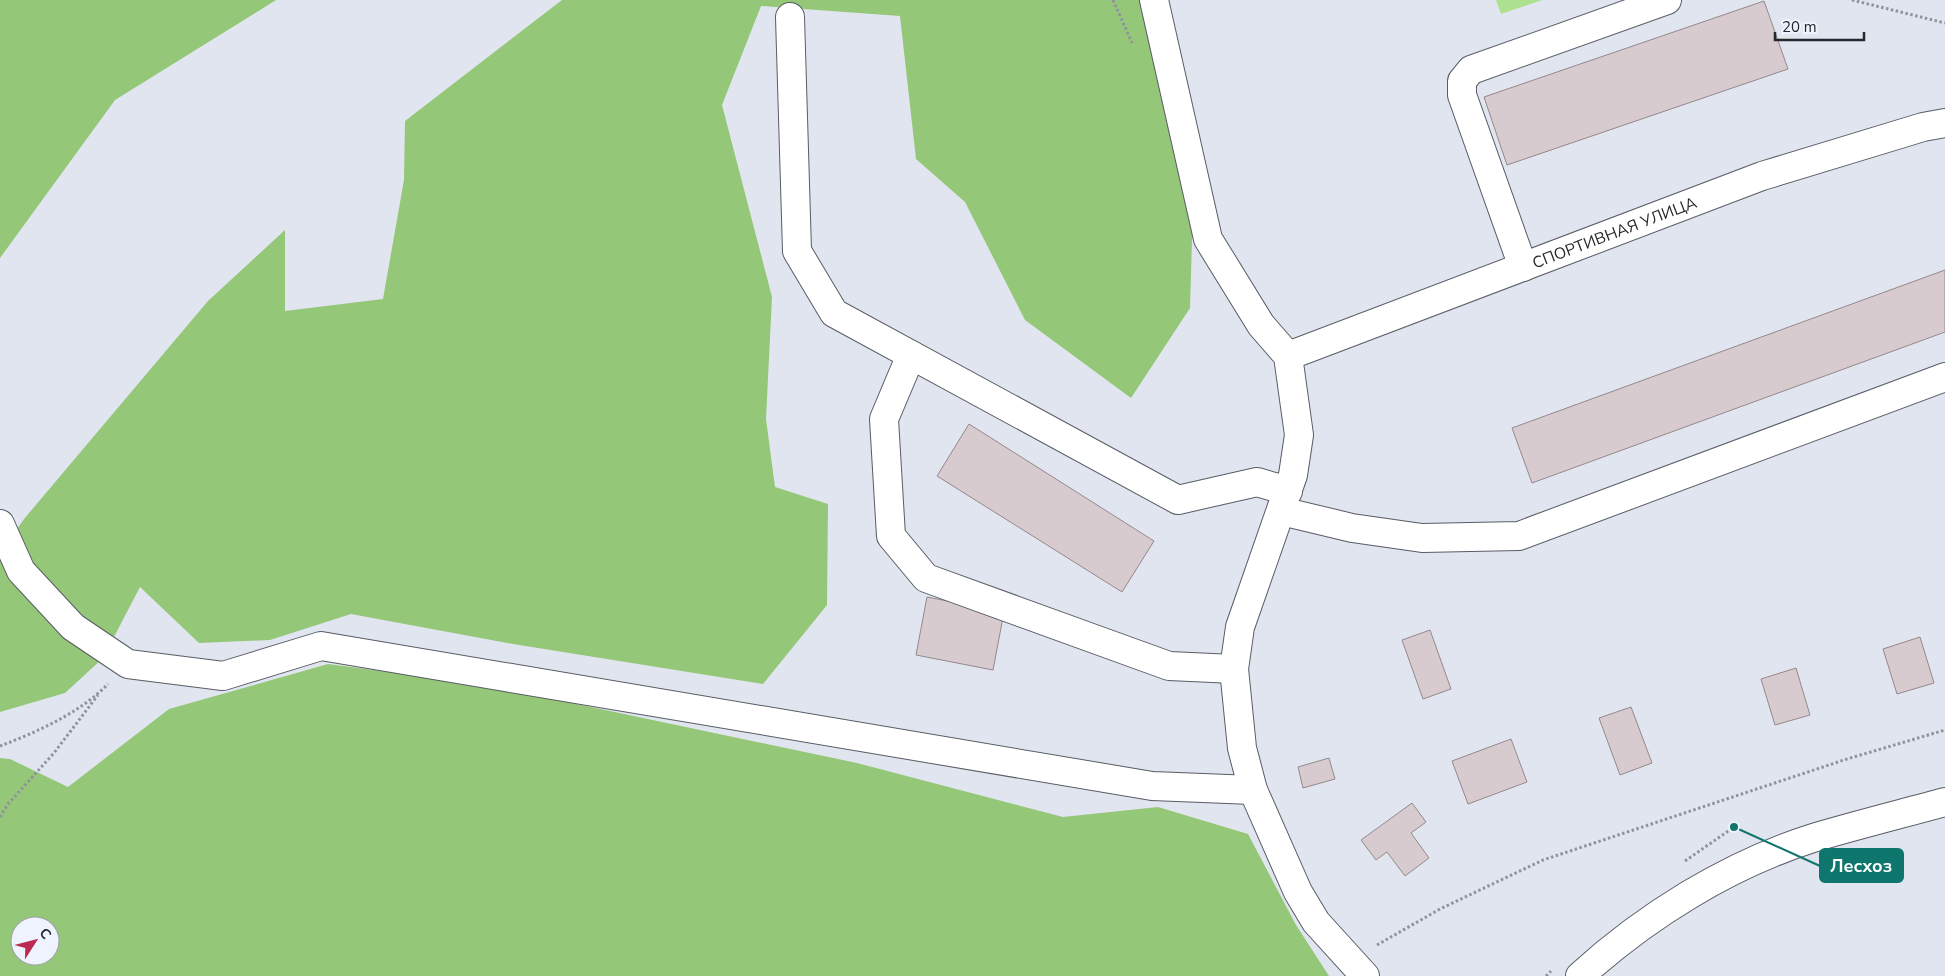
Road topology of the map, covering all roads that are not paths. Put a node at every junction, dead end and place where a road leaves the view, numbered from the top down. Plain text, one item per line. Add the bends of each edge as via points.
1 (1154, 0) edge
2 (1667, 0) edge
3 (790, 17) dead end
4 (1945, 123) edge
5 (1523, 267) junction
6 (911, 354) junction
7 (1288, 356) junction
8 (1945, 377) edge
9 (1285, 501) junction
10 (0, 524) edge
11 (1234, 669) junction
12 (1253, 790) junction
13 (1945, 802) edge
14 (1358, 968) edge
15 (1580, 976) edge

1 - 7 street via 1208,239 1261,325
2 - 5 street via 1471,70 1462,80 1462,95
3 - 6 street via 796,251 834,313
4 - 5 street, СПОРТИВНАЯ УЛИЦА via 1923,126 1762,176
5 - 7 street, СПОРТИВНАЯ УЛИЦА
6 - 9 street via 1178,500 1256,482
6 - 11 street via 884,419 891,536 926,578 1169,666
7 - 9 street via 1299,435
8 - 9 street via 1519,536 1422,538 1352,528
9 - 11 street via 1240,627
10 - 12 street via 21,571 73,627 128,664 223,676 321,646 1152,786
11 - 12 street via 1242,748
12 - 14 street via 1298,892 1316,922
13 - 15 street via 1813,838 1745,866 1644,924

